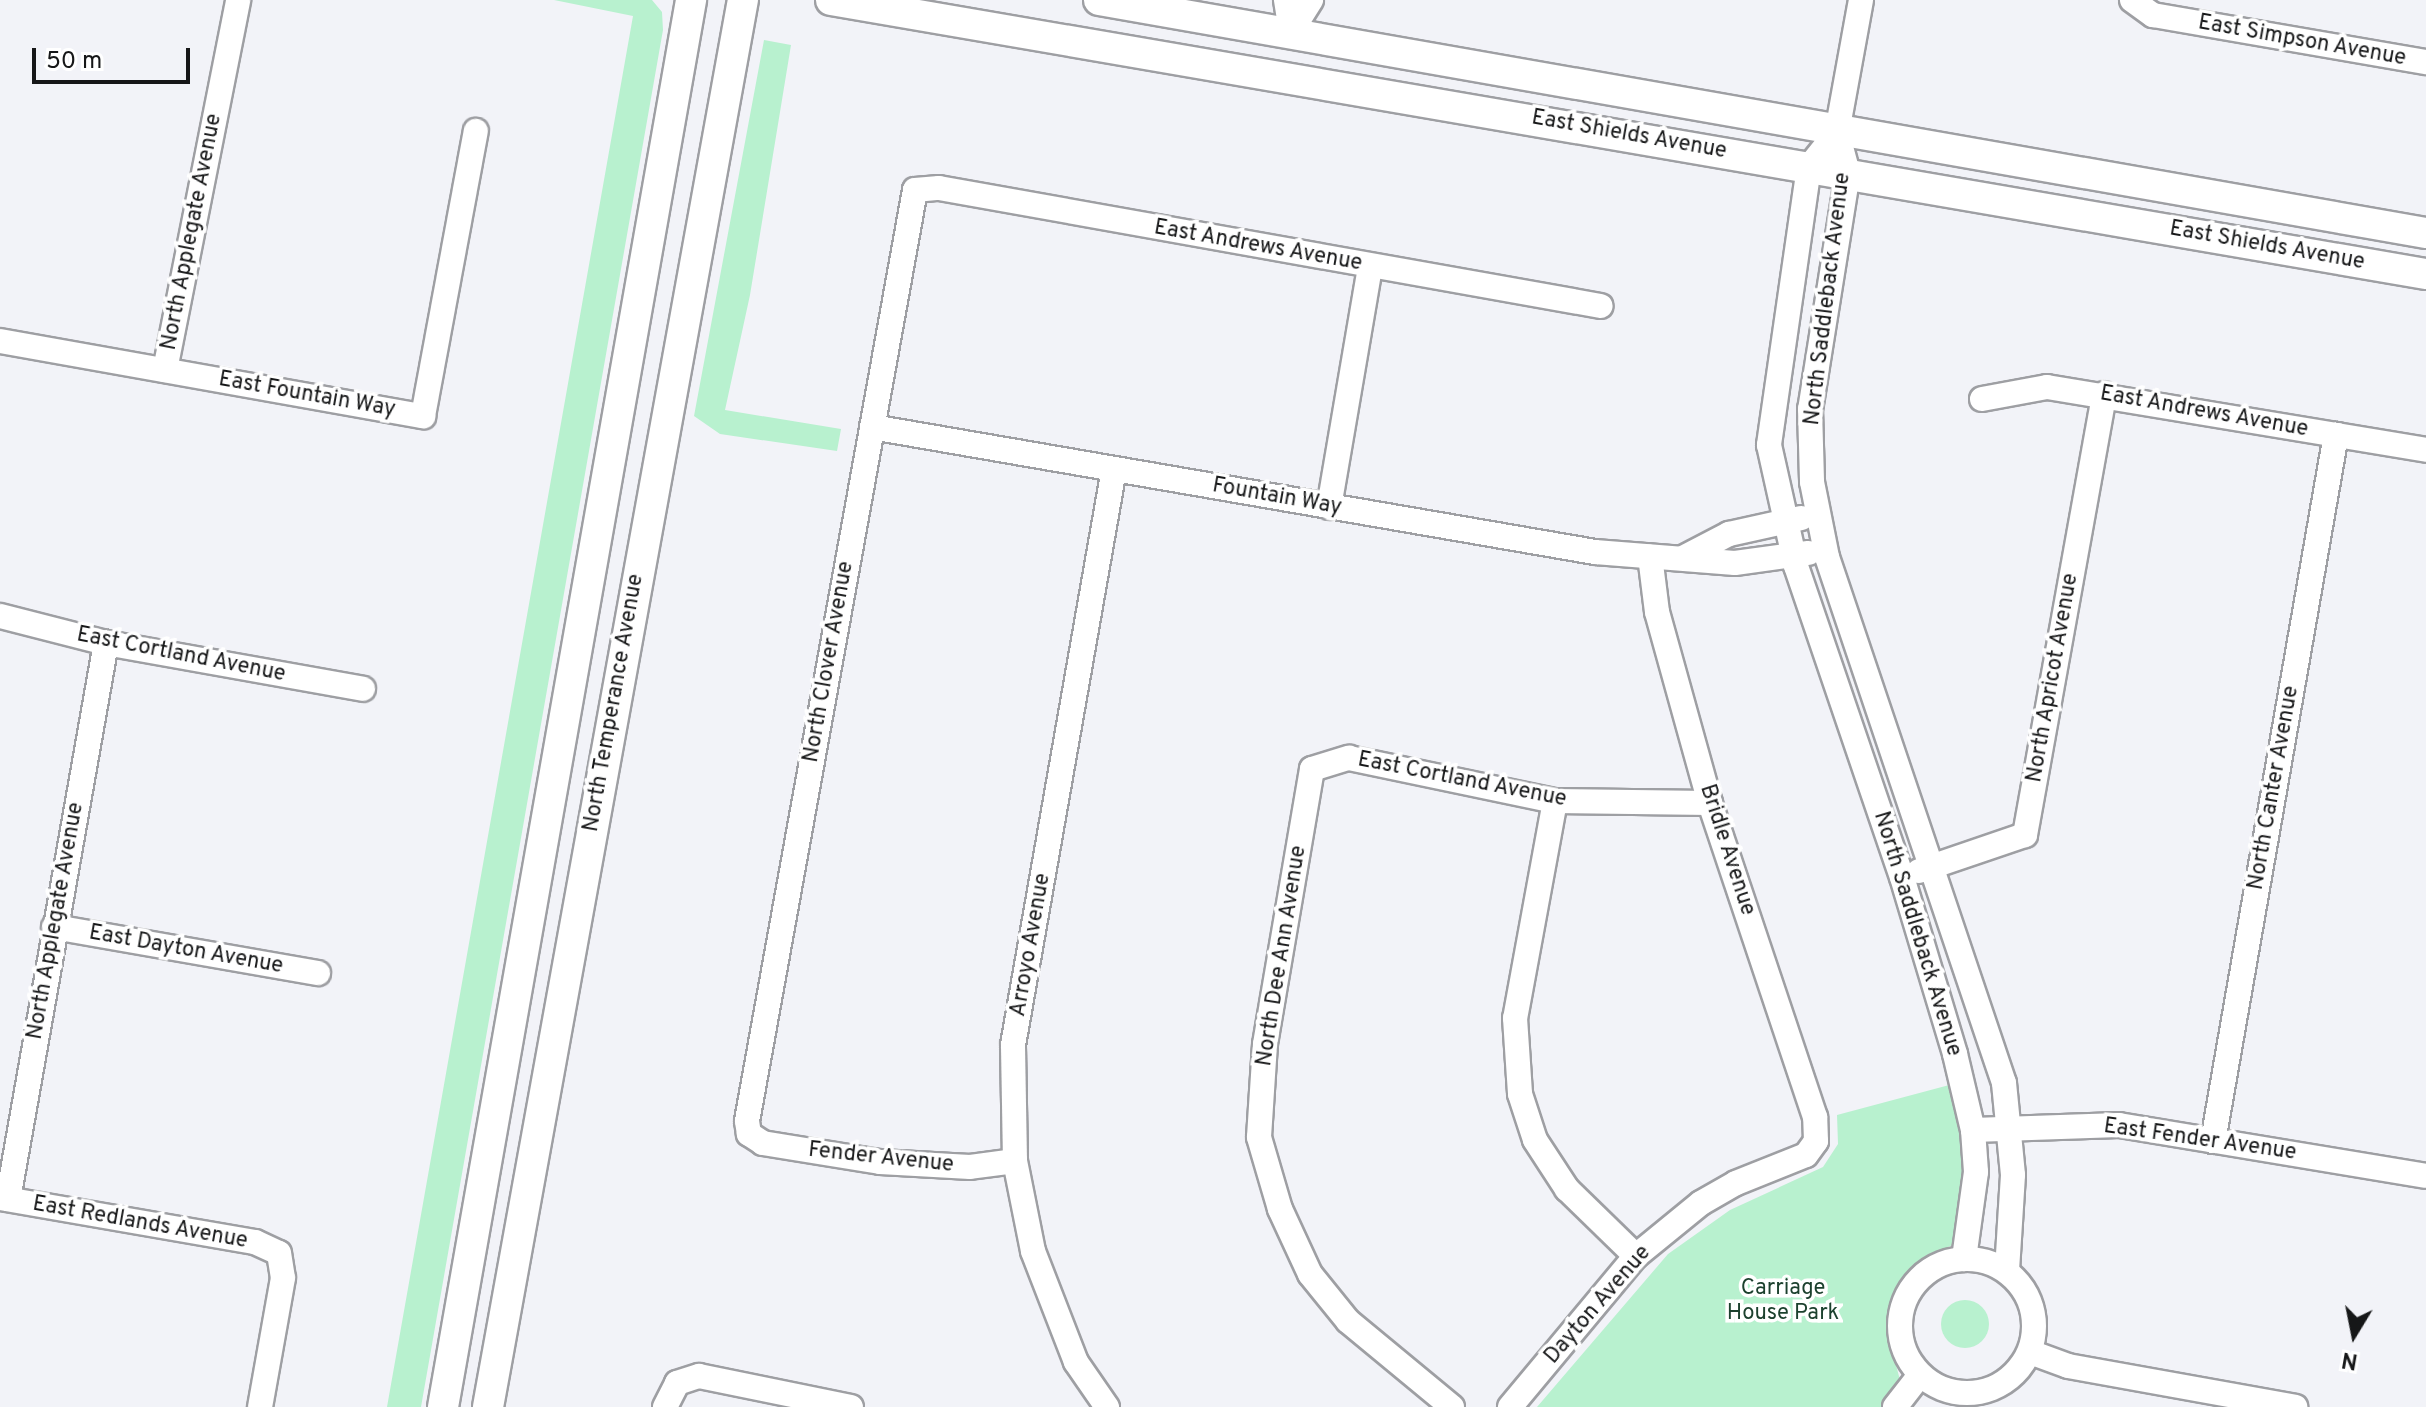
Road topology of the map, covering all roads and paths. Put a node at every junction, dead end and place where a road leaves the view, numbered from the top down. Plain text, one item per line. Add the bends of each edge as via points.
1 (238, 0) edge
2 (691, 0) edge
3 (743, 0) edge
4 (831, 0) edge
5 (1099, 0) edge
6 (1286, 0) edge
7 (1311, 0) edge
8 (1861, 0) edge
9 (2132, 2) edge
10 (1291, 32) junction
11 (2426, 62) edge
12 (476, 131) dead end
13 (1837, 132) junction
14 (1809, 167) junction
15 (1848, 173) junction
16 (915, 190) joint
17 (2426, 233) edge
18 (2302, 253) junction
19 (2426, 256) edge
20 (1370, 266) junction
21 (2426, 274) edge
22 (1601, 306) dead end
23 (0, 341) edge
24 (165, 370) junction
25 (2104, 394) junction
26 (1982, 399) dead end
27 (872, 427) junction
28 (2336, 435) junction
29 (2426, 450) edge
30 (1114, 469) junction
31 (1329, 507) junction
32 (1819, 515) junction
33 (1785, 520) junction
34 (1826, 549) junction
35 (1650, 556) junction
36 (1795, 557) junction
37 (1683, 558) junction
38 (0, 616) edge
39 (106, 643) junction
40 (363, 689) dead end
41 (1312, 769) joint
42 (1555, 801) junction
43 (1710, 803) junction
44 (1935, 865) junction
45 (1902, 877) junction
46 (54, 927) junction
47 (318, 973) dead end
48 (2011, 1128) junction
49 (1973, 1130) junction
50 (749, 1134) joint
51 (1816, 1141) joint
52 (2213, 1141) junction
53 (1015, 1161) junction
54 (2426, 1176) edge
55 (4, 1198) edge
56 (1636, 1256) junction
57 (1964, 1259) junction
58 (2007, 1271) junction
59 (2030, 1352) junction
60 (1920, 1375) junction
61 (1942, 1399) edge
62 (260, 1407) edge
63 (443, 1407) edge
64 (488, 1407) edge
65 (665, 1407) edge
66 (851, 1407) edge
67 (1107, 1407) edge
68 (1452, 1407) edge
69 (1510, 1407) edge
70 (1895, 1407) edge
71 (2295, 1407) edge

1 - 24 street, North Applegate Avenue
2 - 63 main road, North Temperance Avenue
3 - 64 main road, North Temperance Avenue
4 - 14 main road, East Shields Avenue
5 - 10 main road, East Shields Avenue
6 - 10 street
7 - 10 street
8 - 13 street
9 - 11 street, East Simpson Avenue via 2153,15
10 - 13 main road, East Shields Avenue
12 - 24 street, East Fountain Way via 423,416
13 - 14 street, North Saddleback Avenue
13 - 15 street, North Saddleback Avenue
13 - 17 main road, East Shields Avenue
14 - 15 main road, East Shields Avenue
14 - 33 street, North Saddleback Avenue via 1769,445
15 - 18 main road, East Shields Avenue
15 - 32 street, North Saddleback Avenue via 1810,409 1812,482
16 - 20 street, East Andrews Avenue via 939,188
16 - 27 street, North Clover Avenue
18 - 19 main road via 2381,247
18 - 21 main road, East Shields Avenue
20 - 22 street, East Andrews Avenue
20 - 31 street
23 - 24 street, East Fountain Way
25 - 26 street, East Andrews Avenue via 2047,387
25 - 28 street, East Andrews Avenue
25 - 44 street, North Apricot Avenue via 2025,835
27 - 30 street, Fountain Way
27 - 50 street, North Clover Avenue via 747,1121
28 - 29 street, East Andrews Avenue
28 - 52 street, North Canter Avenue
30 - 31 street, Fountain Way
30 - 53 street, Arroyo Avenue via 1013,1045
31 - 35 street, Fountain Way via 1595,552
32 - 33 street
32 - 34 street, North Saddleback Avenue
33 - 36 street, North Saddleback Avenue
33 - 37 street via 1729,534
34 - 36 street, Fountain Way
34 - 44 street, North Saddleback Avenue
35 - 37 street, Fountain Way
35 - 43 street, Bridle Avenue via 1657,612
36 - 37 street, Fountain Way via 1735,563
36 - 45 street, North Saddleback Avenue
38 - 39 street, East Cortland Avenue
39 - 40 street, East Cortland Avenue
39 - 46 street, North Applegate Avenue
41 - 42 street, East Cortland Avenue via 1349,758
41 - 68 street, North Dee Ann Avenue via 1265,1044 1259,1137 1280,1209 1310,1274 1348,1321
42 - 43 street, East Cortland Avenue
42 - 56 street via 1515,1018 1520,1094 1535,1140 1567,1189
43 - 51 street, Bridle Avenue via 1815,1117
44 - 45 street, North Apricot Avenue
44 - 48 street, North Saddleback Avenue via 2004,1083
45 - 49 street, North Saddleback Avenue
46 - 47 street, East Dayton Avenue
46 - 55 street, North Applegate Avenue
48 - 49 street, East Fender Avenue
48 - 52 street, East Fender Avenue via 2119,1125
48 - 58 street, North Saddleback Avenue
49 - 57 street, North Saddleback Avenue via 1975,1200
50 - 53 street, Fender Avenue via 763,1143 926,1167
51 - 56 street, Dayton Avenue via 1806,1155 1701,1203
52 - 54 street, East Fender Avenue
53 - 67 street, Arroyo Avenue via 1033,1251 1076,1362
55 - 62 street, East Redlands Avenue via 255,1242 279,1253 283,1278
56 - 69 street, Dayton Avenue
57 - 58 street
57 - 60 street via 1926,1271 1901,1310 1899,1334
58 - 59 street via 2030,1302 2035,1321
59 - 61 street via 2013,1376 1993,1389
59 - 71 street via 2068,1366
60 - 61 street
60 - 70 street
65 - 66 street via 677,1383 699,1376

